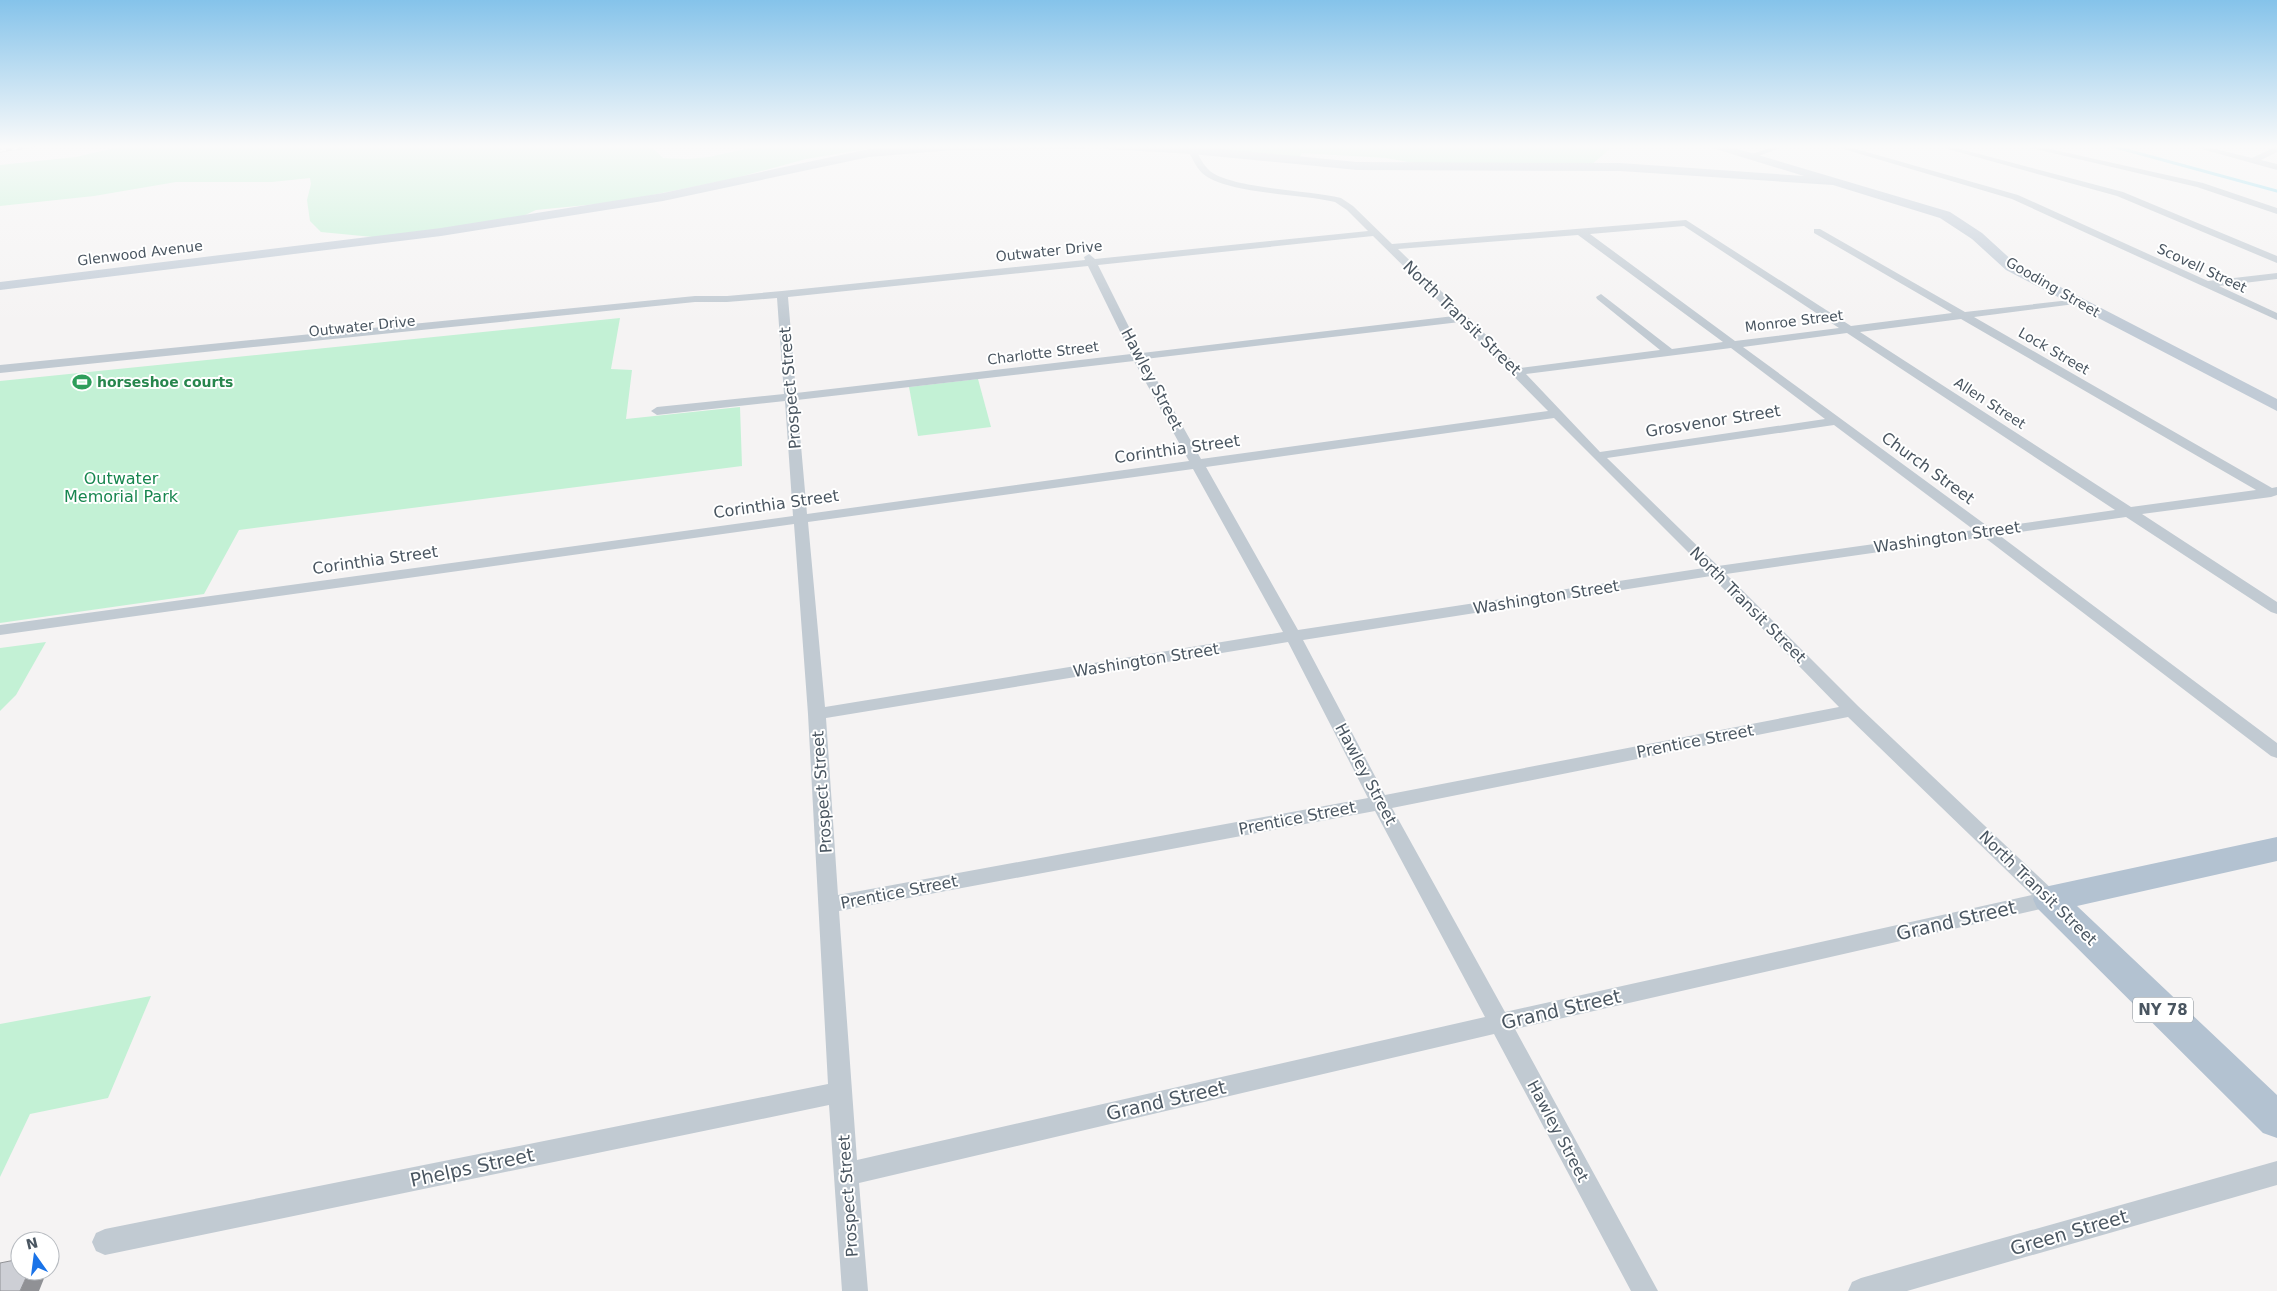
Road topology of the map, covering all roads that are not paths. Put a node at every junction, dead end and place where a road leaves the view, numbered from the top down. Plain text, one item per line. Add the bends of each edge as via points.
1 (611, 205) edge
2 (1346, 205) edge
3 (1916, 205) edge
4 (2035, 205) edge
5 (2147, 205) edge
6 (2260, 205) edge
7 (2277, 211) edge
8 (1686, 223) joint
9 (1817, 231) dead end
10 (1581, 232) junction
11 (1381, 240) junction
12 (2277, 260) edge
13 (1092, 262) junction
14 (2277, 276) edge
15 (2205, 285) junction
16 (0, 286) edge
17 (782, 294) junction
18 (1601, 297) dead end
19 (727, 299) junction
20 (2075, 301) junction
21 (1963, 316) junction
22 (2277, 318) edge
23 (1461, 319) junction
24 (1849, 329) junction
25 (1732, 343) junction
26 (1669, 352) junction
27 (1138, 357) junction
28 (0, 369) edge
29 (1517, 372) junction
30 (0, 378) edge
31 (790, 398) junction
32 (2277, 406) edge
33 (657, 411) dead end
34 (1557, 414) junction
35 (1835, 421) junction
36 (1597, 456) junction
37 (1198, 464) junction
38 (2274, 493) edge
39 (2130, 512) junction
40 (801, 518) junction
41 (1986, 531) junction
42 (1715, 571) junction
43 (2277, 609) edge
44 (0, 630) edge
45 (1293, 636) junction
46 (1852, 710) junction
47 (817, 714) junction
48 (2277, 752) edge
49 (1380, 803) junction
50 (2277, 849) edge
51 (2050, 899) junction
52 (830, 905) junction
53 (1500, 1023) junction
54 (840, 1092) junction
55 (2277, 1120) edge
56 (846, 1174) junction
57 (2277, 1174) edge
58 (105, 1242) dead end
59 (855, 1291) edge
60 (1645, 1291) edge
61 (1862, 1291) edge

1 - 16 street, Glenwood Avenue via 441,232
2 - 11 street, North Transit Street
3 - 20 street, Gooding Street via 1945,215 1977,236 2012,267
4 - 15 street, Scovell Street
5 - 12 street
6 - 7 street
8 - 10 street, Outwater Drive
8 - 24 street, Allen Street
9 - 21 street, Lock Street
10 - 11 street, Outwater Drive
10 - 25 street, Church Street
11 - 13 street, Outwater Drive
11 - 23 street, North Transit Street
13 - 17 street, Outwater Drive
13 - 27 street, Hawley Street
14 - 15 street
15 - 22 street, Scovell Street
17 - 19 street, Outwater Drive
17 - 31 street, Prospect Street
18 - 26 street
19 - 28 street, Outwater Drive
19 - 30 street, Outwater Drive via 691,308
20 - 21 street, Monroe Street
20 - 32 street, Gooding Street
21 - 24 street, Monroe Street
21 - 38 street, Lock Street
23 - 27 street, Charlotte Street
23 - 29 street, North Transit Street
24 - 25 street, Monroe Street
24 - 39 street, Allen Street
25 - 26 street, Monroe Street
25 - 35 street, Church Street
26 - 29 street, Monroe Street
27 - 31 street, Charlotte Street
27 - 37 street, Hawley Street
29 - 34 street, North Transit Street
31 - 33 street, Charlotte Street
31 - 40 street, Prospect Street
34 - 36 street, North Transit Street
34 - 37 street, Corinthia Street
35 - 36 street, Grosvenor Street
35 - 41 street, Church Street
36 - 42 street, North Transit Street
37 - 40 street, Corinthia Street
37 - 45 street, Hawley Street
38 - 39 street, Washington Street
39 - 41 street, Washington Street
39 - 43 street, Allen Street
40 - 44 street, Corinthia Street
40 - 47 street, Prospect Street
41 - 42 street, Washington Street
41 - 48 street, Church Street
42 - 45 street, Washington Street
42 - 46 street, North Transit Street
45 - 47 street, Washington Street
45 - 49 street, Hawley Street
46 - 49 street, Prentice Street
46 - 51 street, North Transit Street
47 - 52 street, Prospect Street
49 - 52 street, Prentice Street
49 - 53 street, Hawley Street
50 - 51 main road, Grand Street
51 - 53 street, Grand Street
51 - 55 main road, North Transit Street / NY 78
52 - 54 street, Prospect Street
53 - 56 street, Grand Street
53 - 60 street, Hawley Street
54 - 56 street, Prospect Street
54 - 58 street, Phelps Street
56 - 59 street, Prospect Street
57 - 61 street, Green Street

